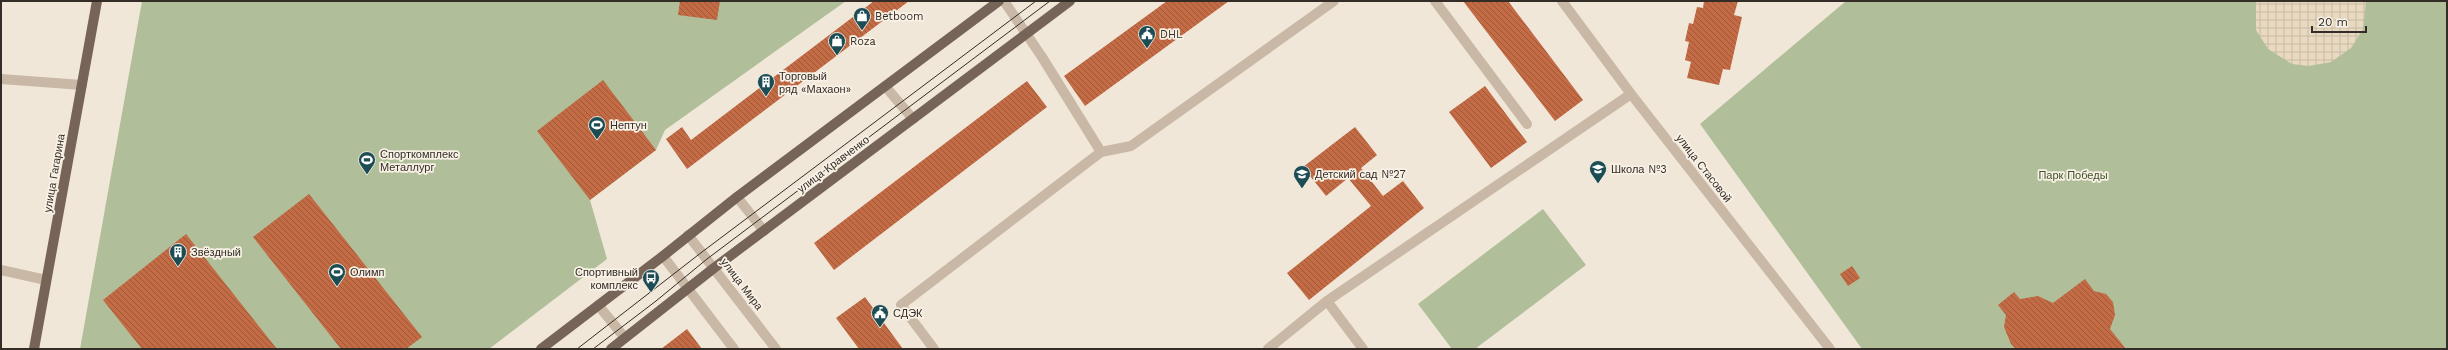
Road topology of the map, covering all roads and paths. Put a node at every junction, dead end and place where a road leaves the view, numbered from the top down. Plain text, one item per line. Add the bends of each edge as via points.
1 (97, 1) edge
2 (999, 1) edge
3 (1004, 1) edge
4 (1070, 1) edge
5 (1334, 1) edge
6 (1435, 1) edge
7 (1562, 1) edge
8 (1026, 34) junction
9 (1, 79) edge
10 (82, 85) junction
11 (886, 86) junction
12 (1631, 94) junction
13 (913, 119) junction
14 (1527, 124) dead end
15 (1101, 152) junction
16 (737, 197) junction
17 (764, 231) junction
18 (688, 234) junction
19 (663, 256) junction
20 (714, 268) junction
21 (1, 270) edge
22 (46, 280) junction
23 (688, 289) junction
24 (1327, 301) junction
25 (598, 305) junction
26 (625, 338) junction
27 (34, 349) edge
28 (541, 349) edge
29 (611, 349) edge
30 (734, 349) edge
31 (776, 349) edge
32 (934, 349) edge
33 (1268, 349) edge
34 (1362, 349) edge
35 (1830, 349) edge

1 - 10 main road, улица Гагарина
2 - 11 main road
3 - 8 street
4 - 8 main road, улица Кравченко
5 - 15 street via 1131,146
6 - 14 street
7 - 12 street, улица Стасовой
8 - 13 main road, улица Кравченко
8 - 15 street
9 - 10 street
10 - 22 main road, улица Гагарина
11 - 13 street
11 - 16 main road
12 - 24 street
12 - 35 street, улица Стасовой
13 - 17 main road, улица Кравченко
15 - 32 street via 901,305
16 - 17 street
16 - 18 main road
17 - 20 main road, улица Кравченко
18 - 19 main road
18 - 20 street, улица Мира
19 - 23 street
19 - 25 main road
20 - 23 main road, улица Кравченко
20 - 31 street, улица Мира
21 - 22 street
22 - 27 main road, улица Гагарина
23 - 26 main road, улица Кравченко
23 - 30 street
24 - 33 street
24 - 34 street
25 - 26 street
25 - 28 main road
26 - 29 main road, улица Кравченко

